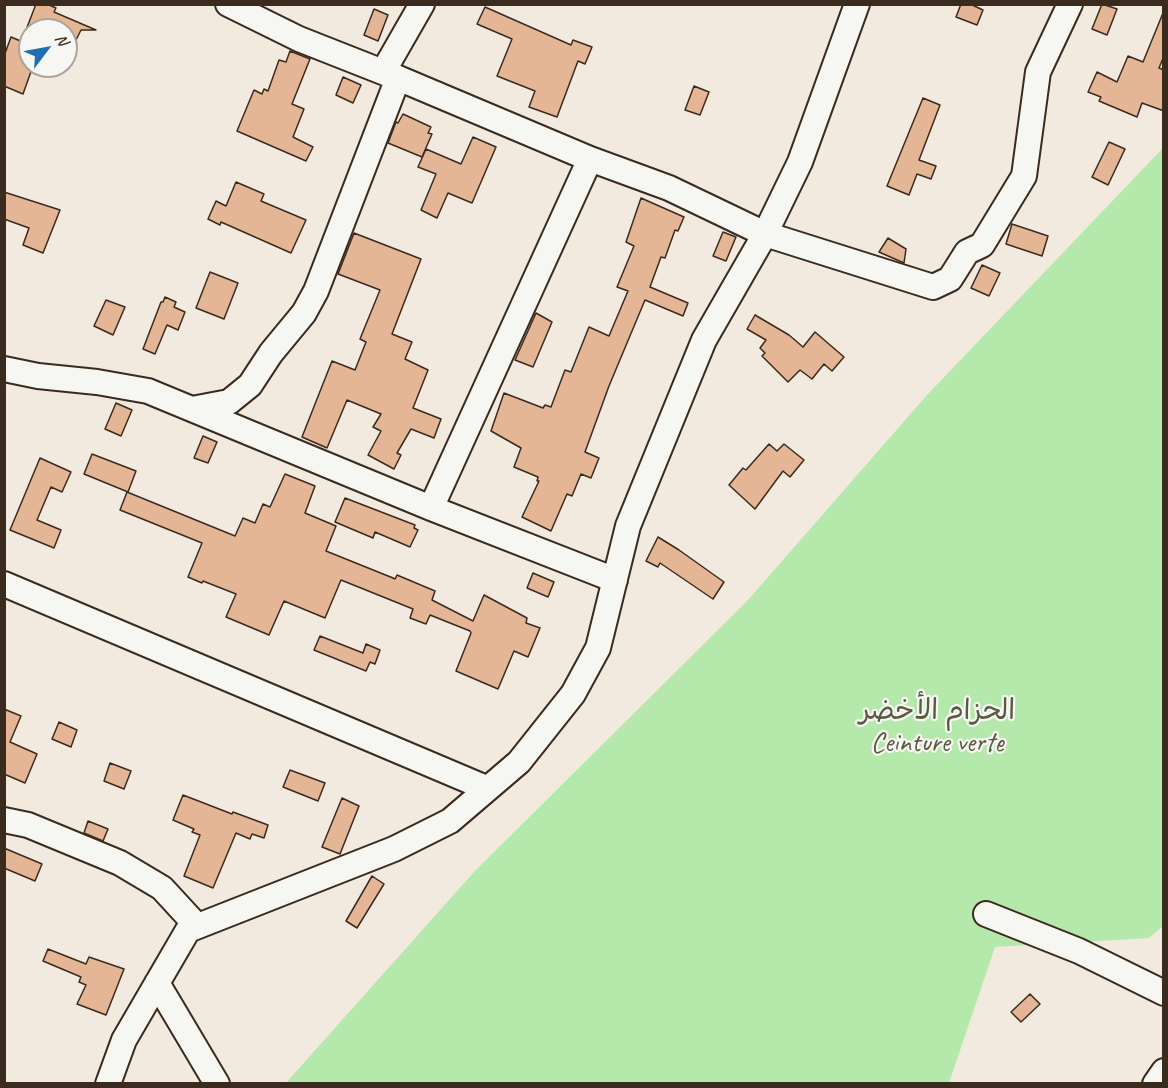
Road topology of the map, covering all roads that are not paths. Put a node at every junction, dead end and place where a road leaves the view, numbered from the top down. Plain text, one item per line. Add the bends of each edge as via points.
1 (228, 4) edge
2 (422, 4) edge
3 (857, 4) edge
4 (1070, 4) edge
5 (391, 75) junction
6 (590, 159) junction
7 (765, 234) junction
8 (4, 369) edge
9 (192, 410) junction
10 (432, 508) junction
11 (615, 580) junction
12 (4, 584) edge
13 (486, 788) junction
14 (4, 820) edge
15 (986, 914) dead end
16 (197, 926) junction
17 (157, 983) junction
18 (1164, 993) edge
19 (1164, 1071) edge
20 (108, 1083) edge
21 (217, 1083) edge
22 (1155, 1083) edge

1 - 5 street via 299,39
2 - 5 street
3 - 7 street via 800,162
4 - 7 street via 1038,72 1024,176 982,245 967,252 950,279 933,287
5 - 6 street
5 - 9 street via 304,313 250,385 229,402
6 - 7 street via 669,188
6 - 10 street
7 - 11 street via 704,340 628,526
8 - 9 street via 148,392
9 - 10 street
10 - 11 street
11 - 13 street via 598,648 573,694 519,762
12 - 13 street
13 - 16 street via 450,821 394,849
14 - 16 street via 28,825 120,862 162,888
15 - 18 street via 1079,951
16 - 17 street via 189,930
17 - 20 street via 123,1040
17 - 21 street
19 - 22 street

